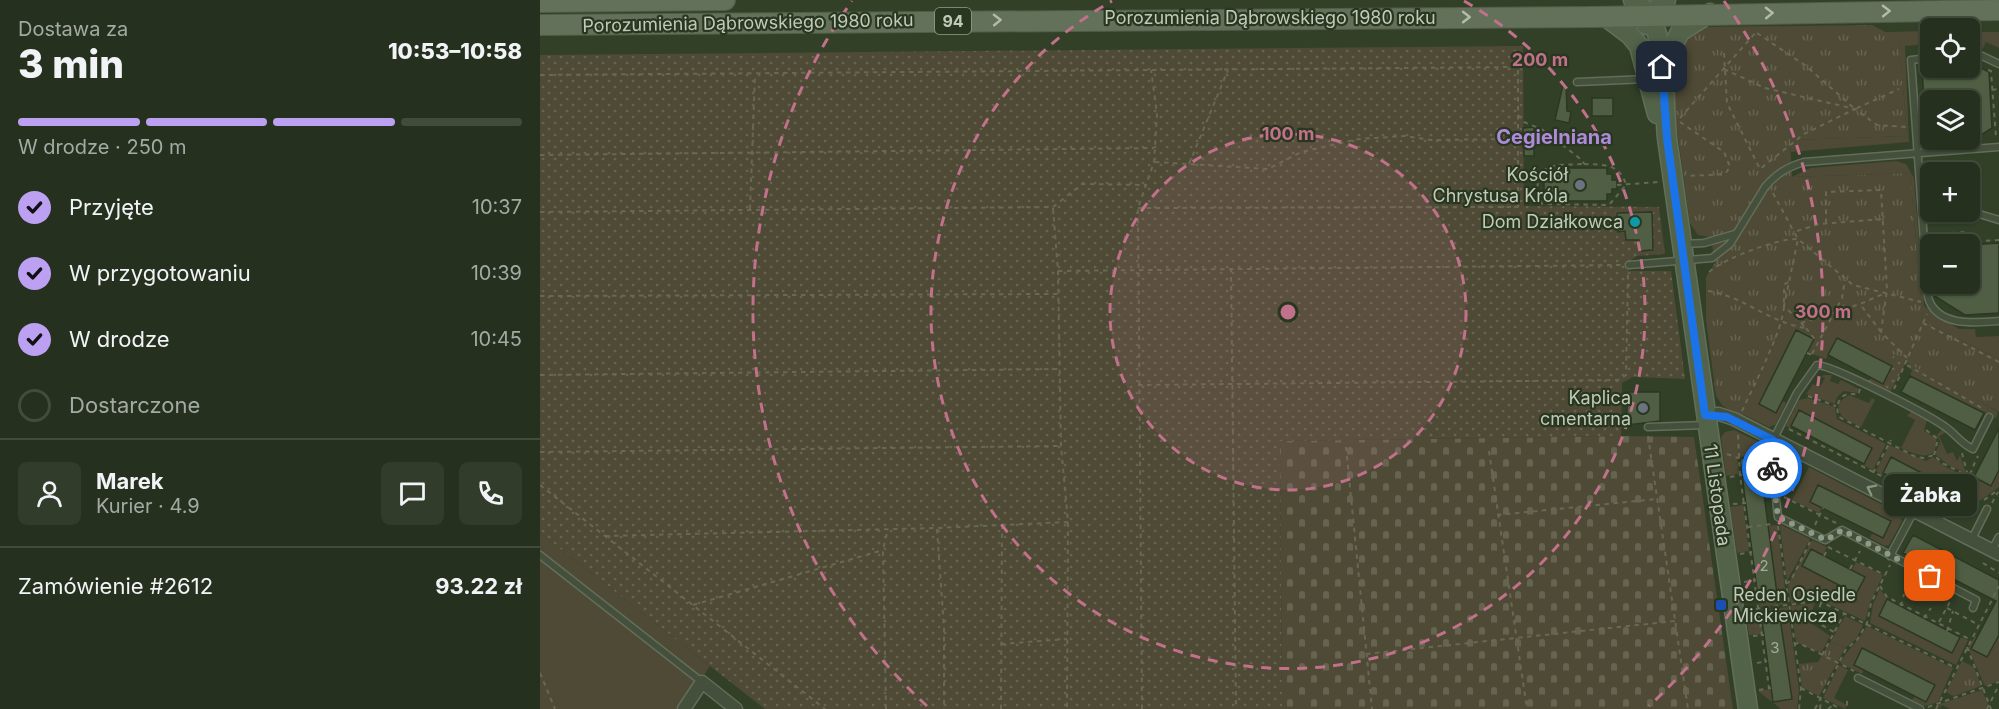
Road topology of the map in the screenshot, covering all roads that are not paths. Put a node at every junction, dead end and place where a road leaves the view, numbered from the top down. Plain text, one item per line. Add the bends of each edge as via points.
1 (725, 0) edge
2 (1633, 0) edge
3 (1666, 0) edge
4 (540, 2) edge
5 (1937, 10) junction
6 (1999, 10) edge
7 (1710, 13) junction
8 (1649, 15) junction
9 (1606, 16) junction
10 (1999, 20) edge
11 (540, 25) edge
12 (1639, 46) junction
13 (1980, 55) edge
14 (1920, 59) edge
15 (1999, 64) edge
16 (1662, 67) junction
17 (1648, 79) junction
18 (1577, 82) dead end
19 (1667, 138) junction
20 (1999, 147) edge
21 (1917, 153) junction
22 (1920, 191) edge
23 (1980, 214) edge
24 (1999, 220) edge
25 (1922, 222) edge
26 (1736, 234) junction
27 (1684, 253) junction
28 (1629, 265) road end
29 (1999, 321) edge
30 (1989, 417) road end
31 (1706, 420) junction
32 (1648, 427) road end
33 (1773, 440) junction
34 (1987, 509) road end
35 (1914, 511) junction
36 (1999, 537) edge
37 (1972, 539) junction
38 (1996, 552) edge
39 (540, 555) edge
40 (1892, 557) junction
41 (1972, 608) dead end
42 (1856, 675) road end
43 (702, 682) junction
44 (1922, 708) edge
45 (684, 709) edge
46 (736, 709) edge
47 (1748, 709) edge

1 - 4 main road, Porozumienia Dąbrowskiego 1980 roku
2 - 8 street
3 - 8 street
5 - 6 main road, Porozumienia Dąbrowskiego 1980 roku / 94
7 -> 5 main road, Porozumienia Dąbrowskiego 1980 roku / 94
5 - 10 main road
7 - 8 main road, Porozumienia Dąbrowskiego 1980 roku / 94
7 - 16 street via 1680,32
8 - 9 main road, Porozumienia Dąbrowskiego 1980 roku / 94
8 - 12 street
8 - 16 street, 11 Listopada
11 -> 9 main road, Porozumienia Dąbrowskiego 1980 roku / 94
9 - 12 street
12 - 17 street, 11 Listopada
13 - 15 lane
14 - 21 lane via 1911,60
16 - 19 street, 11 Listopada
17 - 18 lane
17 - 19 street, 11 Listopada
19 - 27 street, 11 Listopada
20 - 21 lane
21 - 22 lane
21 - 26 lane via 1804,162 1783,170 1768,184
23 - 24 lane
25 - 29 lane via 1929,303 1955,322
26 - 27 lane
26 - 27 lane via 1723,252 1712,258
27 - 28 lane
27 - 31 street, 11 Listopada
30 - 33 lane via 1973,449 1945,426 1858,381 1824,366 1814,367
31 - 32 lane
31 - 33 street via 1727,417
31 - 47 street, 11 Listopada
35 -> 33 street
33 - 40 lane via 1769,451 1778,517 1826,540 1842,530
34 - 37 lane
35 - 37 street
35 - 40 lane
36 - 38 lane
37 - 38 street
39 - 43 lane
40 - 41 lane via 1976,600
42 - 44 lane
43 - 45 street
43 - 46 street

